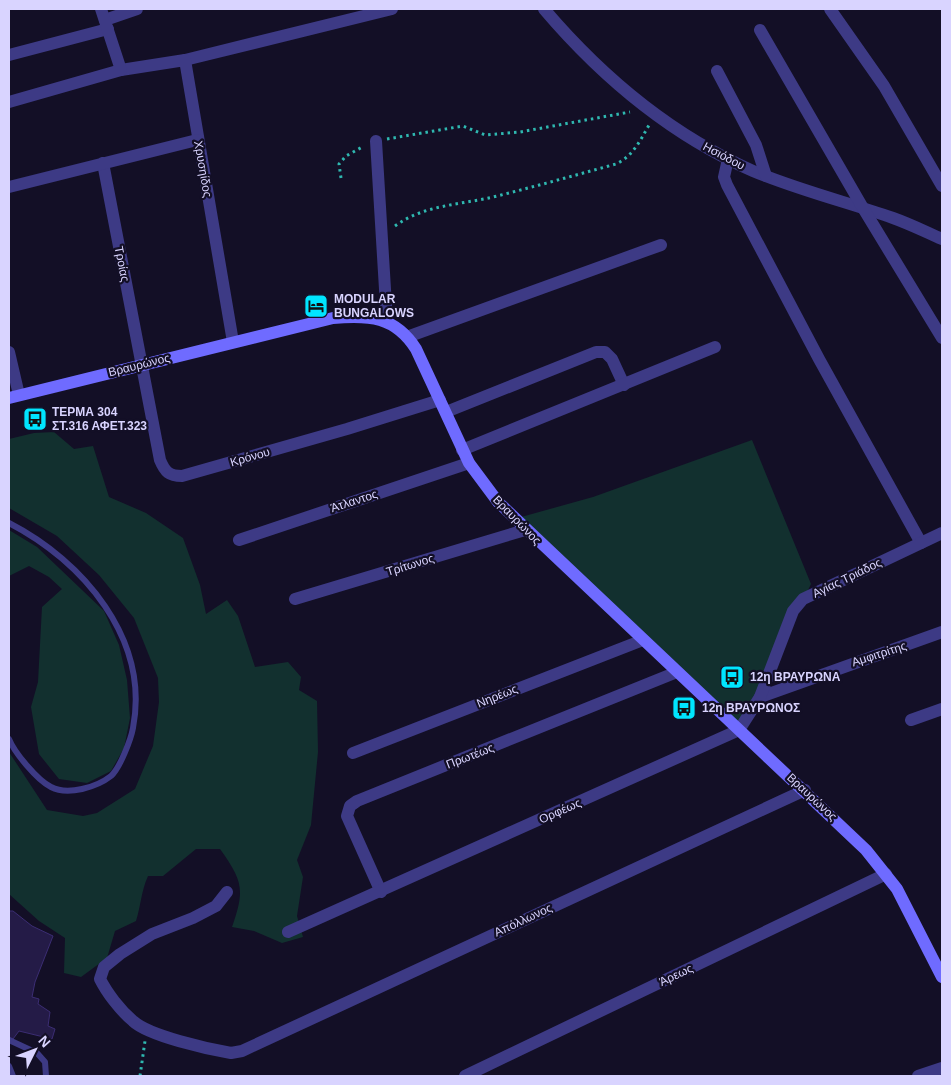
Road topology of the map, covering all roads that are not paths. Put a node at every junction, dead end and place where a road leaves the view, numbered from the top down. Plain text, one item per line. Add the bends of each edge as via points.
1 (137, 9) edge
2 (392, 9) edge
3 (544, 9) edge
4 (830, 9) edge
5 (105, 19) edge
6 (760, 30) dead end
7 (9, 55) edge
8 (185, 60) junction
9 (121, 70) junction
10 (717, 71) dead end
11 (9, 102) edge
12 (197, 140) junction
13 (376, 141) road end
14 (728, 159) junction
15 (103, 163) junction
16 (766, 176) junction
17 (942, 186) edge
18 (9, 187) edge
19 (863, 208) junction
20 (942, 239) edge
21 (661, 246) dead end
22 (387, 322) junction
23 (407, 338) junction
24 (942, 338) edge
25 (233, 342) junction
26 (714, 347) dead end
27 (9, 352) edge
28 (141, 364) junction
29 (624, 385) junction
30 (14, 397) edge
31 (440, 400) junction
32 (446, 412) junction
33 (462, 450) junction
34 (469, 463) junction
35 (9, 523) edge
36 (525, 530) junction
37 (942, 532) edge
38 (239, 540) dead end
39 (921, 542) junction
40 (295, 599) dead end
41 (942, 632) edge
42 (643, 640) junction
43 (677, 672) junction
44 (760, 698) junction
45 (942, 710) edge
46 (910, 720) dead end
47 (739, 730) junction
48 (9, 739) edge
49 (353, 753) dead end
50 (804, 790) junction
51 (886, 874) junction
52 (227, 892) dead end
53 (380, 892) junction
54 (288, 932) dead end
55 (942, 977) edge
56 (9, 1040) edge
57 (9, 1066) edge
58 (942, 1068) edge
59 (13, 1076) edge
60 (46, 1076) edge
61 (465, 1076) edge
62 (918, 1076) edge

1 - 5 street
2 - 8 street
3 - 14 street, Ησιόδου via 603,73 712,152
4 - 17 street via 884,86
5 - 7 street
5 - 9 street
6 - 19 street
8 - 9 street
8 - 12 street, Χρυσηίδος
9 - 11 street
10 - 16 street via 756,145
12 - 15 street
12 - 25 street, Χρυσηίδος
13 - 22 street
14 - 16 street, Ησιόδου
14 - 39 street via 724,177 727,185
15 - 18 street
15 - 28 street, Τροίας
16 - 19 street, Ησιόδου
19 - 20 street, Ησιόδου
19 - 24 street
21 - 23 street
22 - 23 main road, Βραυρώνος
22 - 25 main road, Βραυρώνος via 358,316 333,318
23 - 31 main road, Βραυρώνος via 419,354
25 - 28 main road, Βραυρώνος
26 - 29 street
27 - 30 street
28 - 30 main road, Βραυρώνος
28 - 31 street, Κρόνου via 160,460 165,471 172,476 182,476 347,430
29 - 32 street via 612,359 605,352 596,352
29 - 33 street
31 - 32 main road, Βραυρώνος
32 - 33 main road, Βραυρώνος
33 - 34 main road, Βραυρώνος
34 - 36 main road, Βραυρώνος via 498,502
34 - 38 street, Άτλαντος
35 - 48 lane via 51,548 76,570 104,603 120,630 132,666 137,708 131,739 112,775 88,788 50,787 26,765
36 - 40 street, Τρίτωνος
36 - 42 main road, Βραυρώνος
37 - 39 street, Αγίας Τριάδος
39 - 44 street, Αγίας Τριάδος via 803,599 793,611
41 - 44 street, Αμφιτρίτης
42 - 43 main road, Βραυρώνος
42 - 49 street, Νηρέως
43 - 47 main road, Βραυρώνος
43 - 53 street, Πρωτέως via 350,806 347,816
44 - 47 street, Αγίας Τριάδος
45 - 46 street
47 - 50 main road, Βραυρώνος
47 - 53 street, Ορφέως
50 - 51 main road, Βραυρώνος via 855,838
50 - 52 street, Απόλλωνος via 242,1052 231,1053 148,1031 133,1022 100,979 104,967 152,934 216,906
51 - 55 main road, Βραυρώνος via 917,925
51 - 61 street, Άρεως
53 - 54 street, Ορφέως
56 - 60 lane via 37,1053 45,1062
57 - 59 lane
58 - 62 street

